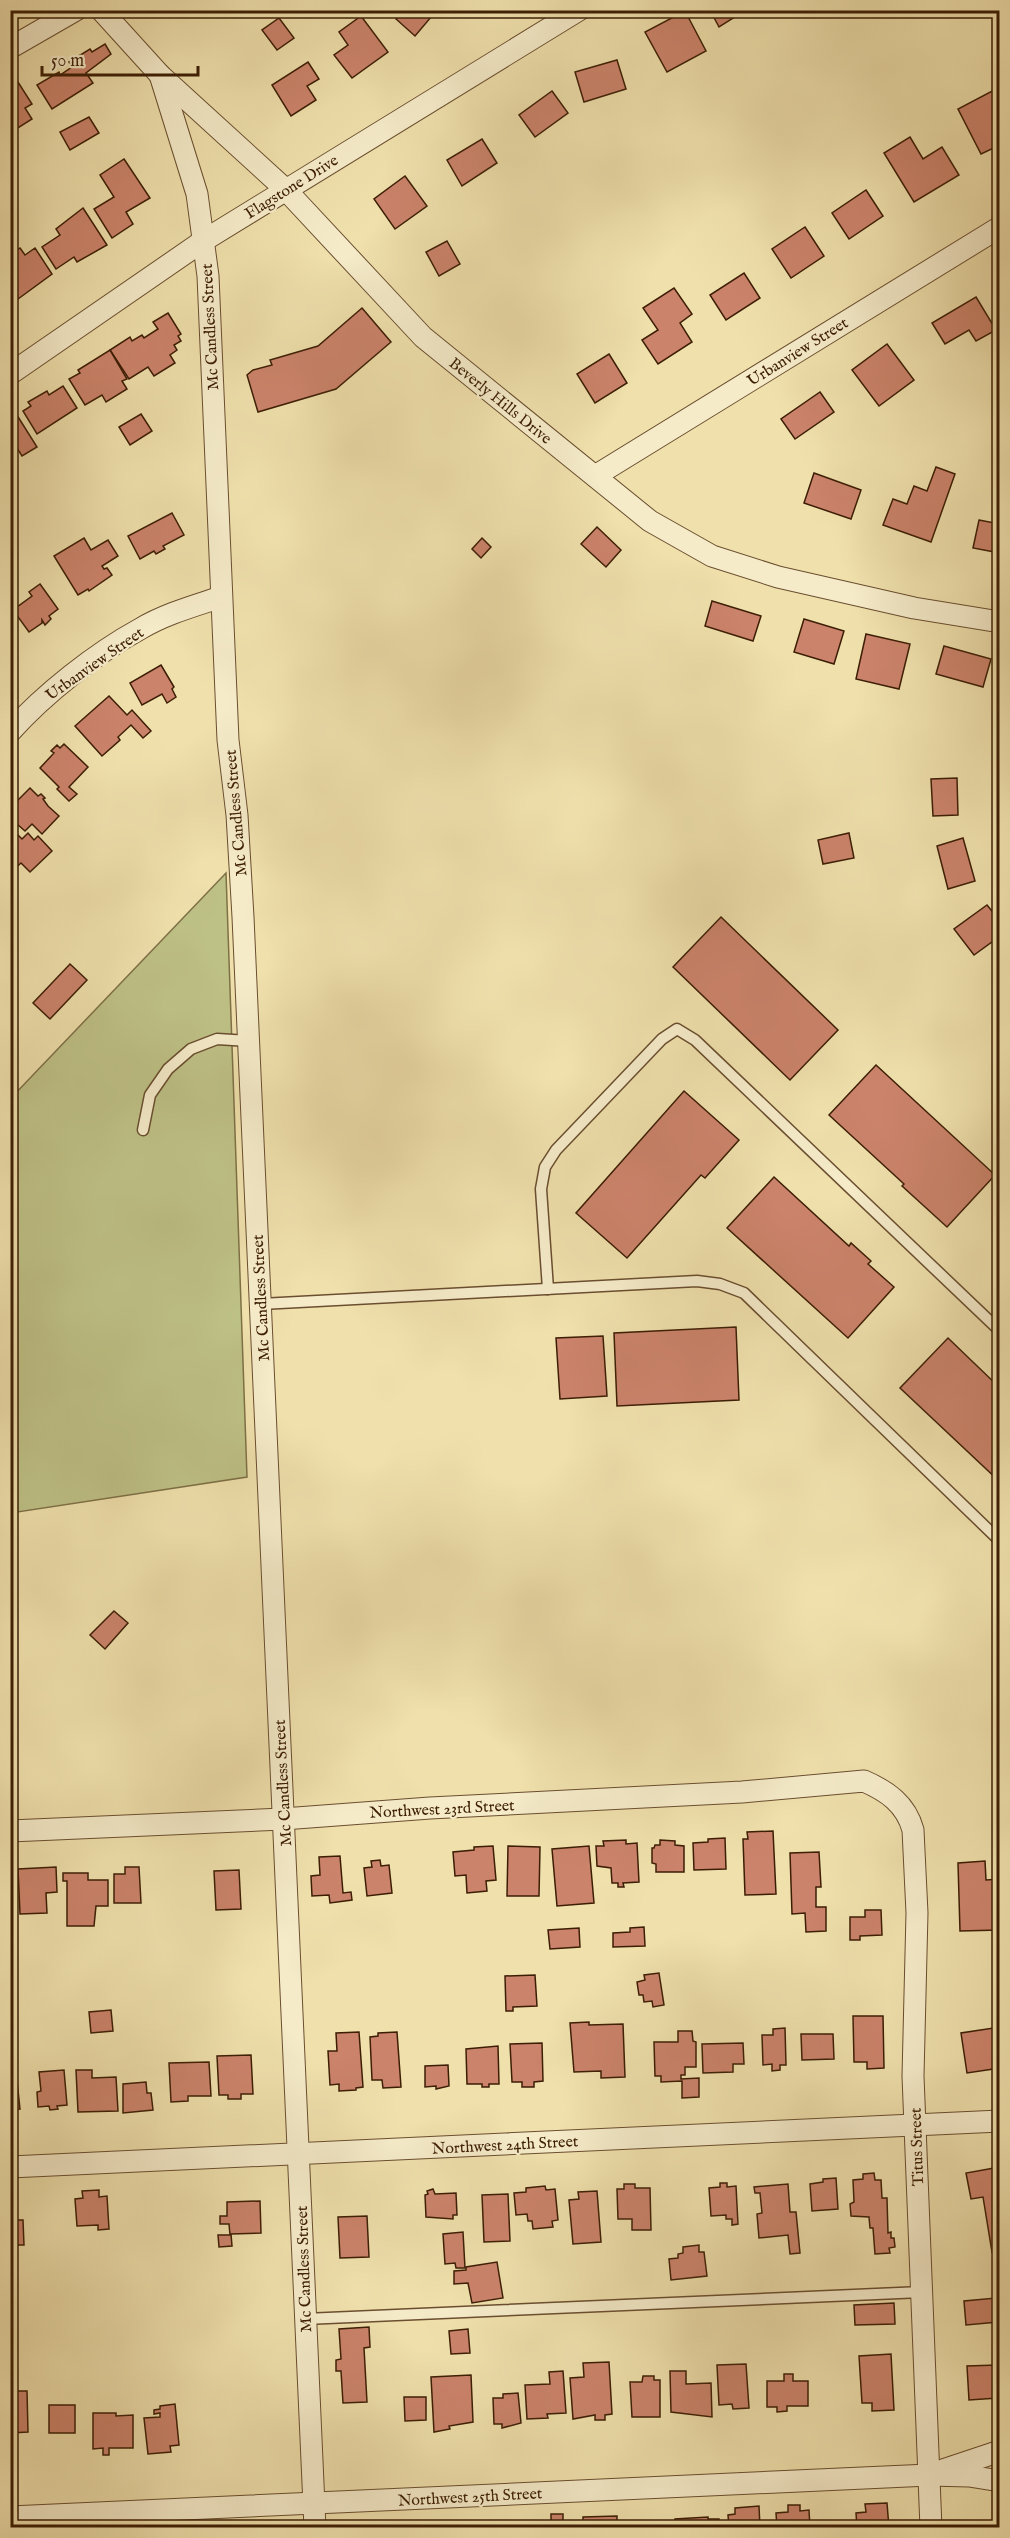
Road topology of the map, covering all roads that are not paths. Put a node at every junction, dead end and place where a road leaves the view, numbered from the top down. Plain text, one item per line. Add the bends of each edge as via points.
1 (76, 10) edge
2 (101, 10) edge
3 (579, 10) edge
4 (10, 48) edge
5 (160, 75) junction
6 (285, 189) junction
7 (999, 227) edge
8 (203, 241) junction
9 (10, 374) edge
10 (595, 476) junction
11 (221, 597) junction
12 (999, 622) edge
13 (10, 732) edge
14 (249, 1041) junction
15 (143, 1130) dead end
16 (548, 1289) junction
17 (261, 1304) junction
18 (999, 1331) edge
19 (999, 1541) edge
20 (873, 1785) joint
21 (283, 1819) junction
22 (10, 1831) edge
23 (999, 2121) edge
24 (915, 2125) junction
25 (298, 2154) junction
26 (10, 2167) edge
27 (922, 2292) junction
28 (305, 2319) junction
29 (999, 2451) edge
30 (929, 2475) junction
31 (999, 2481) edge
32 (314, 2503) junction
33 (10, 2517) edge
34 (315, 2528) edge
35 (931, 2528) edge

1 - 4 street
2 - 5 street, Beverly Hills Drive
3 - 6 street, Flagstone Drive
5 - 6 street, Beverly Hills Drive
5 - 8 street, Mc Candless Street via 198,194
6 - 8 street, Flagstone Drive
6 - 10 street, Beverly Hills Drive via 423,337
7 - 10 street, Urbanview Street
8 - 9 street, Flagstone Drive
8 - 11 street, Mc Candless Street via 208,276
10 - 12 street, Beverly Hills Drive via 650,521 712,556 778,577 914,608
11 - 13 street, Urbanview Street via 140,628 68,678
11 - 14 street, Mc Candless Street via 228,740 241,866
14 - 15 lane via 217,1039 191,1049 168,1069 150,1095
14 - 17 street, Mc Candless Street
16 - 17 lane
16 - 18 lane via 541,1189 545,1167 556,1150 662,1039 677,1029 695,1040
16 - 19 lane via 697,1281 744,1293
17 - 21 street, Mc Candless Street
20 - 21 street, Northwest 23rd Street via 864,1781 742,1792
20 - 24 street, Titus Street via 900,1804 913,1830 917,1913
21 - 22 street, Northwest 23rd Street
21 - 25 street, Mc Candless Street
23 - 24 street, Northwest 24th Street
24 - 25 street, Northwest 24th Street
24 - 27 street, Titus Street
25 - 26 street, Northwest 24th Street
25 - 28 street, Mc Candless Street
27 - 28 lane
27 - 30 street, Titus Street
28 - 32 street, Mc Candless Street
29 - 30 street, Northwest 25th Street
30 - 31 street, Northwest 25th Street
30 - 32 street, Northwest 25th Street
30 - 35 street, Titus Street
32 - 33 street, Northwest 25th Street
32 - 34 street, Mc Candless Street

